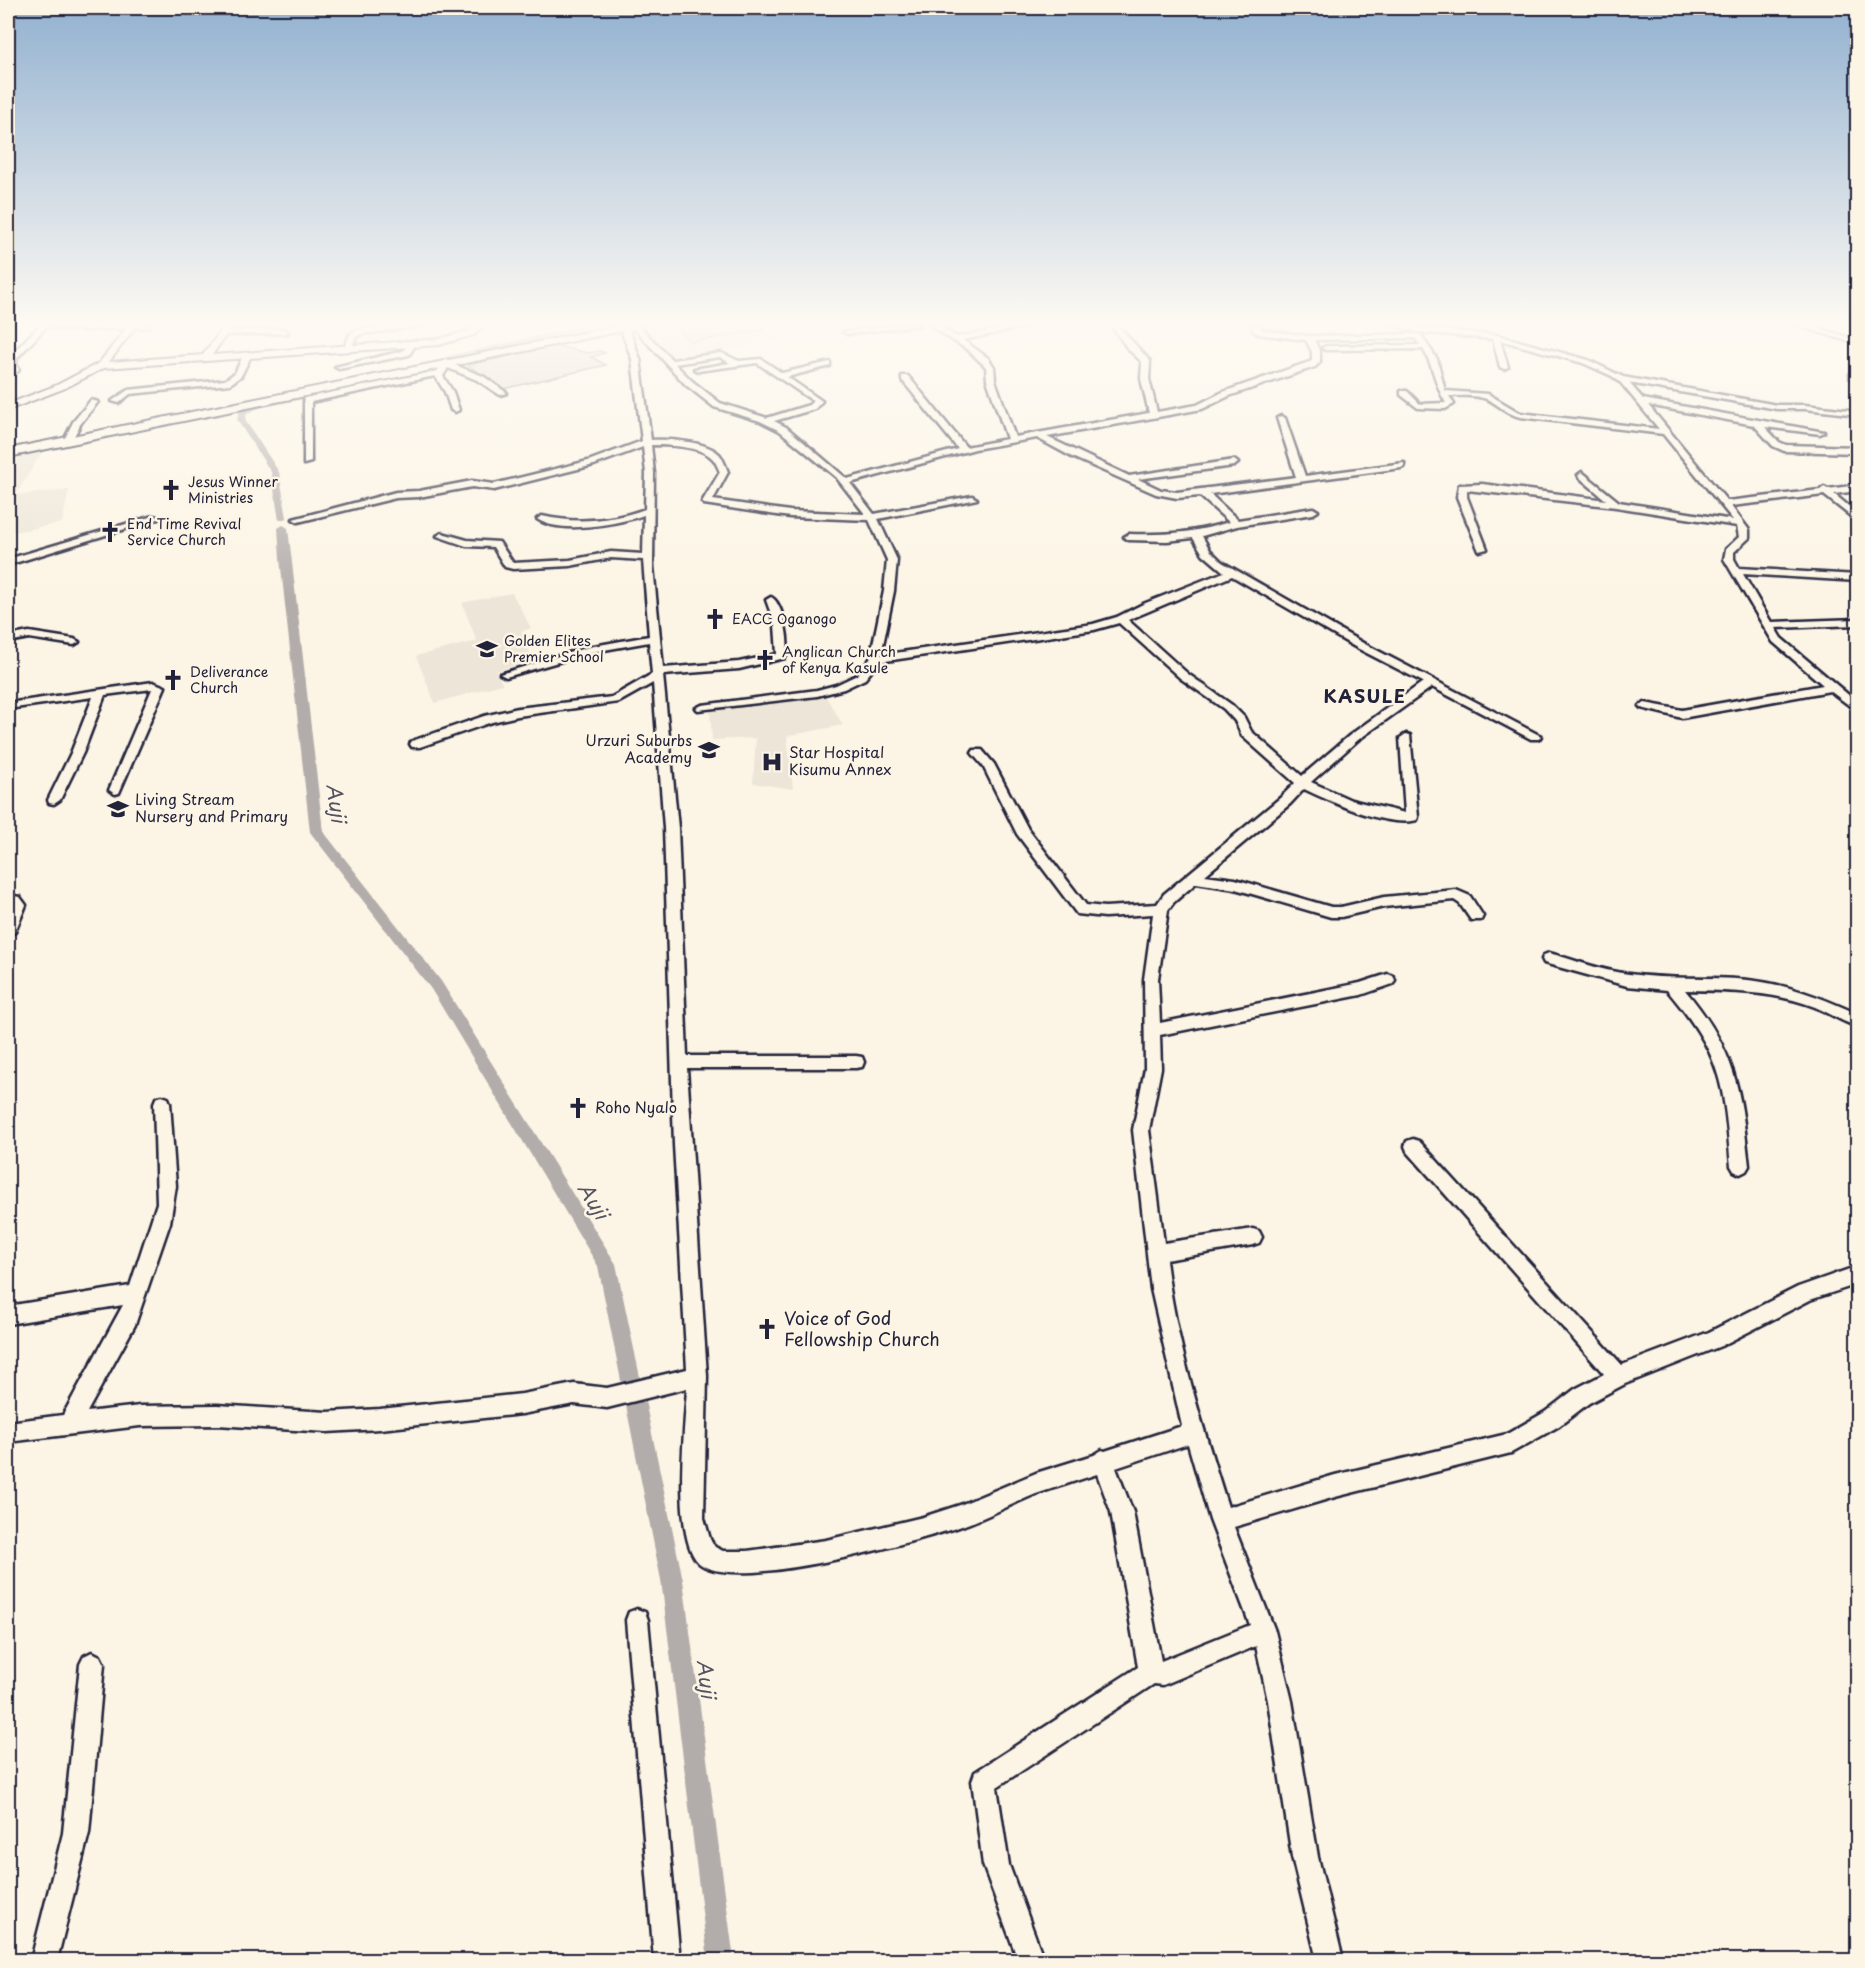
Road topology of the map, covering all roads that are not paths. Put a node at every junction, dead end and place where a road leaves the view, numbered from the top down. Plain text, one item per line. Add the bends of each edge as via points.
1 (81, 417) edge
2 (189, 417) edge
3 (307, 417) edge
4 (642, 417) edge
5 (753, 417) edge
6 (778, 417) edge
7 (937, 417) edge
8 (1004, 417) edge
9 (1149, 417) edge
10 (1536, 417) edge
11 (1653, 417) edge
12 (1724, 417) edge
13 (1281, 418) dead end
14 (766, 421) junction
15 (1756, 423) junction
16 (1665, 432) junction
17 (1820, 432) dead end
18 (1039, 436) junction
19 (68, 440) junction
20 (1012, 440) junction
21 (645, 443) junction
22 (963, 449) junction
23 (1857, 450) edge
24 (8, 453) edge
25 (307, 462) dead end
26 (1234, 464) dead end
27 (1401, 465) dead end
28 (1582, 475) dead end
29 (1301, 477) junction
30 (1130, 478) junction
31 (845, 482) junction
32 (1857, 488) edge
33 (1824, 490) junction
34 (1203, 493) junction
35 (972, 499) dead end
36 (1616, 504) junction
37 (1725, 504) junction
38 (648, 511) junction
39 (1313, 511) dead end
40 (872, 517) junction
41 (156, 518) dead end
42 (298, 519) dead end
43 (542, 519) dead end
44 (1857, 519) edge
45 (1236, 523) junction
46 (1740, 524) junction
47 (1196, 535) junction
48 (442, 536) dead end
49 (1129, 537) dead end
50 (1482, 549) dead end
51 (647, 557) junction
52 (8, 562) edge
53 (1736, 571) junction
54 (1230, 573) junction
55 (1857, 578) edge
56 (771, 600) dead end
57 (1120, 620) junction
58 (1857, 622) edge
59 (1767, 625) junction
60 (654, 638) junction
61 (8, 639) edge
62 (74, 642) dead end
63 (875, 659) junction
64 (506, 674) dead end
65 (656, 674) junction
66 (1431, 682) junction
67 (1832, 687) junction
68 (100, 692) junction
69 (8, 706) edge
70 (1645, 706) dead end
71 (702, 708) dead end
72 (1857, 709) edge
73 (1535, 736) dead end
74 (1406, 738) dead end
75 (416, 744) dead end
76 (978, 753) dead end
77 (1302, 783) junction
78 (115, 790) dead end
79 (54, 800) dead end
80 (1192, 878) junction
81 (8, 900) edge
82 (1161, 909) junction
83 (1476, 916) dead end
84 (8, 932) edge
85 (1550, 959) dead end
86 (1388, 980) dead end
87 (1671, 984) junction
88 (1857, 1021) edge
89 (1152, 1030) junction
90 (679, 1062) junction
91 (856, 1062) dead end
92 (162, 1103) dead end
93 (1413, 1146) dead end
94 (1740, 1166) dead end
95 (1253, 1237) dead end
96 (1156, 1253) junction
97 (1857, 1275) edge
98 (137, 1294) junction
99 (8, 1315) edge
100 (697, 1376) junction
101 (1619, 1376) junction
102 (69, 1424) junction
103 (8, 1432) edge
104 (1194, 1432) junction
105 (1102, 1460) junction
106 (1221, 1520) junction
107 (637, 1620) dead end
108 (1264, 1631) junction
109 (92, 1664) dead end
110 (1151, 1672) junction
111 (44, 1960) edge
112 (667, 1960) edge
113 (1031, 1960) edge
114 (1330, 1960) edge

1 - 19 street
2 - 19 main road
3 - 25 street
4 - 21 street
5 - 14 street
6 - 14 street
7 - 22 street
8 - 20 street
9 - 18 street
10 - 16 street
11 - 16 street
12 - 15 street
13 - 29 street
14 - 31 street via 791,435
15 - 17 street
15 - 23 street via 1784,448
16 - 37 street
18 - 20 street
18 - 30 street
19 - 24 main road
20 - 22 street
21 - 38 street via 650,473
21 - 40 street via 667,442 705,449 716,456 724,472 707,502 790,514
21 - 42 street via 581,466 490,488 472,484 396,495
22 - 31 street
26 - 30 street
27 - 29 street
28 - 36 street
29 - 34 street
30 - 34 street via 1164,494
31 - 40 street
32 - 33 street
33 - 37 street
33 - 44 street
34 - 45 street
35 - 40 street
36 - 46 street
36 - 50 street via 1462,487 1462,497
37 - 46 street
38 - 43 street via 606,522
38 - 51 street
39 - 45 street
40 - 63 street via 892,560
41 - 52 street
45 - 47 street
46 - 53 street via 1744,537 1728,555
47 - 49 street
47 - 54 street via 1206,552
48 - 51 street via 466,543 496,544 513,566 570,563 611,555
51 - 60 street
53 - 55 street
53 - 59 street
54 - 57 street
54 - 66 street
56 - 65 street via 780,625 781,656 769,661
57 - 63 street via 1048,635
57 - 77 street via 1184,676 1228,707 1246,733
58 - 59 street
59 - 67 street via 1783,645
60 - 64 street via 592,649
60 - 65 street
61 - 62 street via 29,635
63 - 71 street via 861,677 840,687
65 - 75 street via 615,700 518,712
65 - 90 street via 671,828
66 - 73 street
66 - 77 street via 1371,724
67 - 70 street via 1682,714
67 - 72 street
68 - 69 street
68 - 78 street via 159,687
68 - 79 street
74 - 77 street via 1412,817 1388,815 1346,803
76 - 82 street via 988,764 1022,831 1082,910
77 - 80 street
80 - 82 street
80 - 83 street via 1235,884 1331,912 1456,895 1465,900
81 - 84 street via 19,905
82 - 89 street via 1150,979
85 - 87 street via 1627,980
86 - 89 street via 1361,989
87 - 88 street via 1749,986 1818,1002
87 - 94 street via 1702,1021 1720,1053 1733,1094
89 - 96 street via 1154,1068 1141,1130
90 - 91 street
90 - 100 street
92 - 98 street via 166,1203
93 - 101 street
95 - 96 street
96 - 104 street via 1160,1289
97 - 101 street via 1804,1293 1714,1339
98 - 99 street
98 - 102 street via 118,1338
100 - 102 street via 607,1398 574,1394 522,1404 346,1421 217,1415 141,1416
100 - 105 street via 693,1518 707,1555 722,1563 826,1551 923,1528
101 - 106 street via 1511,1443 1335,1486
102 - 103 street
104 - 105 street
104 - 106 street
105 - 110 street via 1122,1512
106 - 108 street
107 - 112 street
108 - 110 street via 1163,1673
108 - 114 street via 1305,1857
109 - 111 street via 76,1833
110 - 113 street via 984,1781 996,1865

